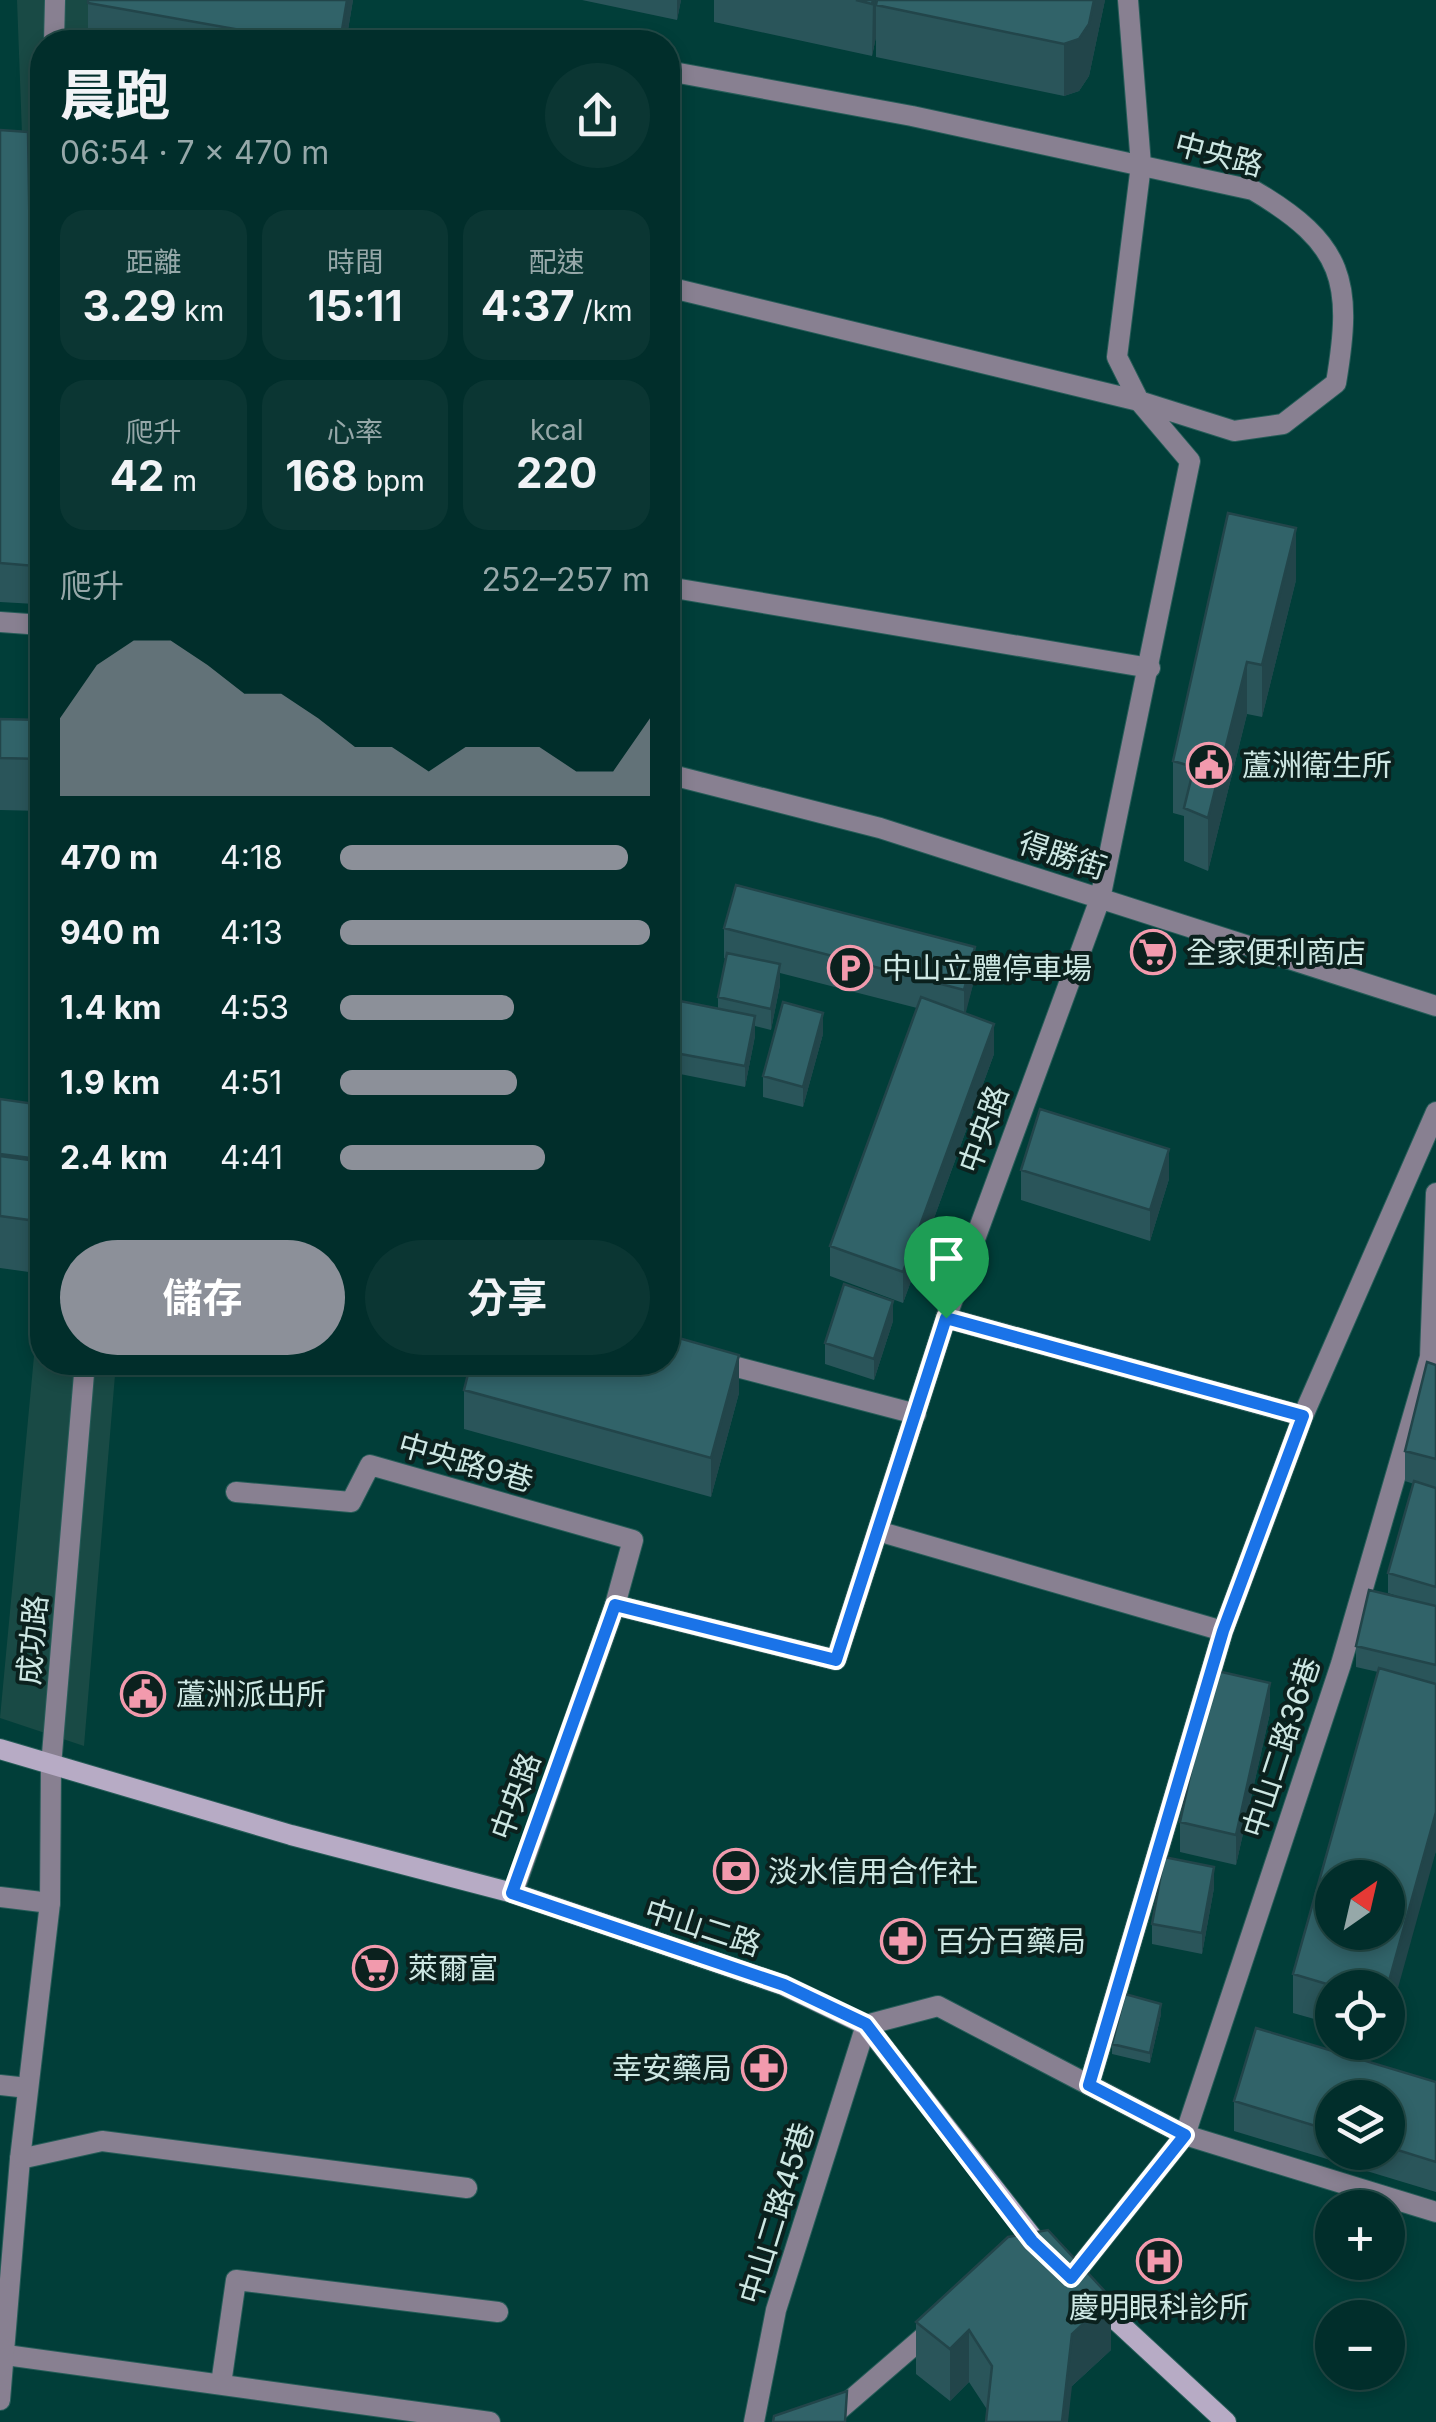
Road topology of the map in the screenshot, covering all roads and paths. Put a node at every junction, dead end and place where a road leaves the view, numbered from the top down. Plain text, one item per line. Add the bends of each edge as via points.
1 (55, 0) edge
2 (1128, 0) edge
3 (54, 30) edge
4 (680, 73) edge
5 (1142, 165) junction
6 (680, 290) edge
7 (1139, 400) junction
8 (680, 589) edge
9 (0, 622) edge
10 (30, 624) edge
11 (1150, 668) junction
12 (680, 777) edge
13 (1100, 899) junction
14 (1436, 1006) edge
15 (1436, 1112) edge
16 (1436, 1193) edge
17 (946, 1318) junction
18 (680, 1352) edge
19 (1433, 1358) edge
20 (84, 1375) edge
21 (916, 1414) junction
22 (1303, 1416) junction
23 (236, 1492) dead end
24 (881, 1532) junction
25 (615, 1605) junction
26 (1223, 1631) junction
27 (0, 1749) edge
28 (51, 1766) junction
29 (512, 1893) junction
30 (0, 1897) edge
31 (50, 1903) junction
32 (866, 2024) junction
33 (1089, 2085) junction
34 (0, 2086) edge
35 (28, 2088) junction
36 (1185, 2135) junction
37 (20, 2159) junction
38 (467, 2188) dead end
39 (1436, 2212) edge
40 (7, 2237) edge
41 (1071, 2278) junction
42 (498, 2312) dead end
43 (946, 2318) edge
44 (6, 2355) junction
45 (221, 2384) junction
46 (0, 2400) edge
47 (344, 2400) junction
48 (342, 2422) edge
49 (490, 2422) edge
50 (754, 2422) edge
51 (826, 2422) edge
52 (1226, 2422) edge

1 - 3 street
2 - 5 street, 中央路
4 - 5 street, 中央路
5 - 7 street, 中央路 via 1117,357
5 - 7 street, 中央路 via 1253,190 1299,217 1332,257 1346,319 1336,383 1283,424 1234,431
6 - 7 street, 中央路
7 - 11 street, 中央路 via 1190,461
8 - 11 street
9 - 10 street
11 - 13 street, 中央路
12 - 13 street, 得勝街 via 880,828
13 - 14 street, 得勝街
13 - 17 street, 中央路
15 - 22 street
16 - 19 street, 中山二路36巷
17 - 21 street, 中央路
17 - 22 street
18 - 21 street
19 - 36 street, 中山二路36巷
20 - 28 street, 成功路
21 - 24 street, 中央路
22 - 26 street
23 - 25 street, 中央路9巷 via 352,1502 370,1466 633,1540
24 - 25 street, 中央路 via 836,1660
24 - 26 street
25 - 29 street, 中央路
26 - 33 street
27 - 28 street, 中山二路
28 - 29 street, 中山二路
28 - 31 street, 成功路
29 - 32 street, 中山二路 via 784,1985
30 - 31 street
31 - 35 street, 成功路
32 - 33 street via 938,2006
32 - 41 street, 中山二路 via 1025,2248
32 - 50 street, 中山二路45巷 via 776,2310
33 - 36 street
34 - 35 street
35 - 37 street, 成功路
36 - 39 street
36 - 41 street, 中山二路36巷
37 - 38 street via 102,2141
37 - 40 street, 成功路
40 - 44 street, 成功路
41 - 52 street, 中山二路
42 - 45 street via 236,2280
43 - 51 street
44 - 45 street
44 - 46 street, 成功路
45 - 47 street
47 - 48 street
47 - 49 street

